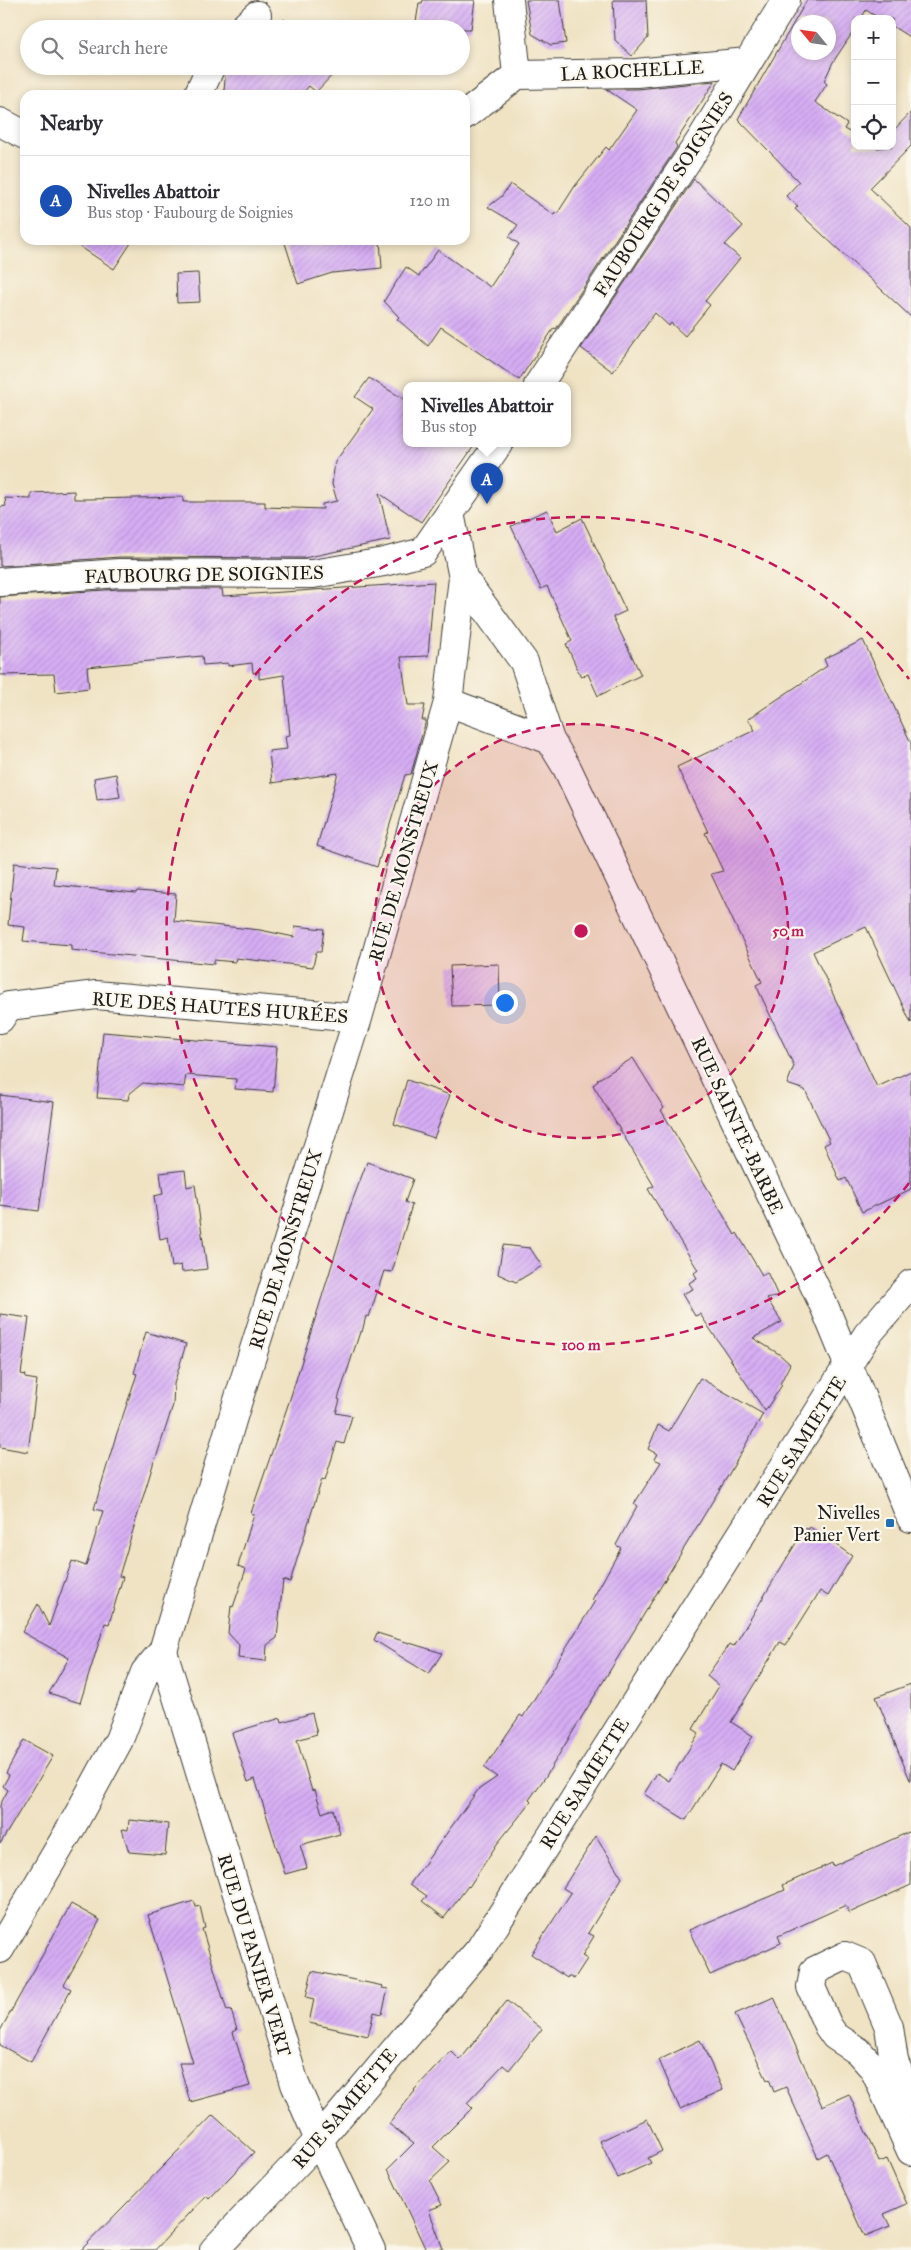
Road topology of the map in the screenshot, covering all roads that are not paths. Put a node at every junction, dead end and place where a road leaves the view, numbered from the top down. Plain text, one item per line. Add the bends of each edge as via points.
1 (509, 0) edge
2 (786, 0) edge
3 (747, 62) junction
4 (207, 75) edge
5 (518, 75) junction
6 (200, 90) edge
7 (470, 111) edge
8 (0, 122) edge
9 (20, 132) edge
10 (540, 382) edge
11 (496, 447) edge
12 (450, 514) junction
13 (463, 578) junction
14 (0, 582) edge
15 (448, 702) junction
16 (550, 740) junction
17 (358, 1018) junction
18 (0, 1020) edge
19 (911, 1284) edge
20 (849, 1364) junction
21 (911, 1518) edge
22 (163, 1651) junction
23 (0, 1949) edge
24 (911, 2102) edge
25 (319, 2140) junction
26 (911, 2151) edge
27 (214, 2250) edge
28 (371, 2250) edge

1 - 5 street
2 - 3 street, FAUBOURG DE SOIGNIES
3 - 5 street, LA ROCHELLE via 636,73
3 - 10 street, FAUBOURG DE SOIGNIES via 700,141
4 - 6 street
5 - 7 street
8 - 9 street
11 - 12 street, FAUBOURG DE SOIGNIES
12 - 13 street, RUE DE MONSTREUX
12 - 14 street, FAUBOURG DE SOIGNIES via 423,552 313,574 119,573
13 - 15 street, RUE DE MONSTREUX
13 - 16 street, RUE SAINTE-BARBE via 524,662
15 - 16 street
15 - 17 street, RUE DE MONSTREUX
16 - 20 street, RUE SAINTE-BARBE via 567,768 666,972
17 - 18 street, RUE DES HAUTES HURÉES via 96,994 9,1006
17 - 22 street, RUE DE MONSTREUX
19 - 20 street, RUE SAMIETTE via 867,1335
20 - 21 street, RUE SAINTE-BARBE
20 - 25 street, RUE SAMIETTE via 480,1949
22 - 23 street, RUE DE MONSTREUX via 145,1672 119,1740
22 - 25 street, RUE DU PANIER VERT via 295,2084
24 - 26 street via 894,2061 888,2026 862,1963 846,1956 814,1971 811,1987 828,2026 835,2036 858,2051 874,2070
25 - 27 street, RUE SAMIETTE
25 - 28 street, RUE DU PANIER VERT

